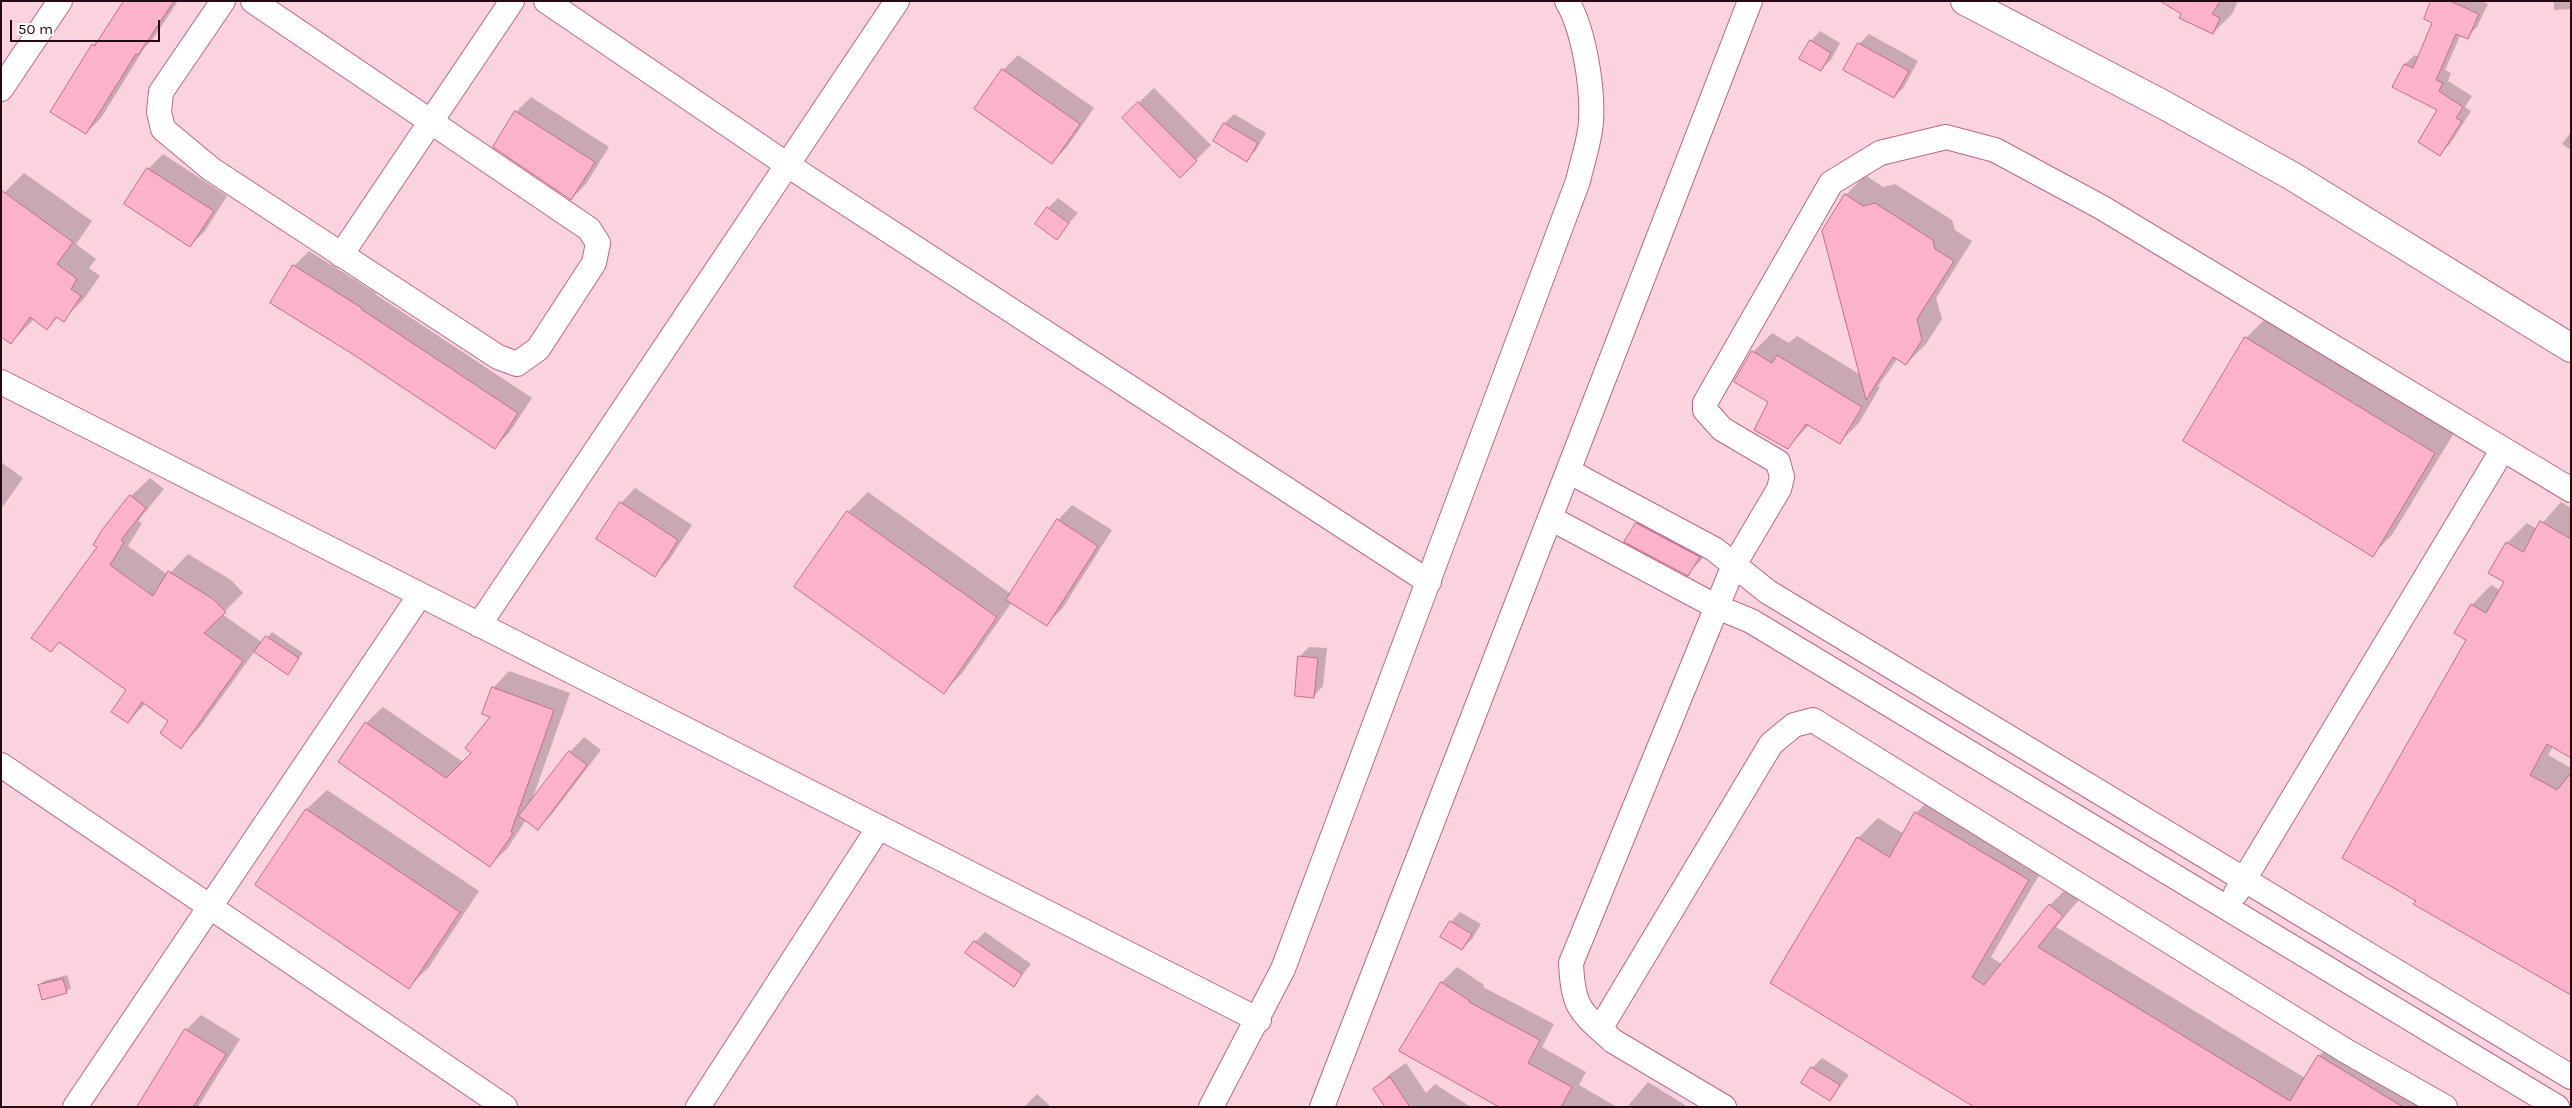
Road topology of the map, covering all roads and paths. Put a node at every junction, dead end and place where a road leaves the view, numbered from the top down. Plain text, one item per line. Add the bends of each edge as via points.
1 (60, 1) edge
2 (222, 1) edge
3 (253, 1) edge
4 (512, 1) edge
5 (546, 1) edge
6 (897, 1) edge
7 (1567, 1) edge
8 (1750, 1) edge
9 (1965, 1) edge
10 (1, 89) edge
11 (431, 121) junction
12 (786, 164) junction
13 (341, 255) junction
14 (2571, 348) edge
15 (1, 382) edge
16 (2503, 449) junction
17 (1568, 471) junction
18 (2571, 490) edge
19 (1550, 518) junction
20 (1734, 565) junction
21 (1429, 582) junction
22 (420, 595) junction
23 (1717, 607) junction
24 (479, 625) junction
25 (1, 765) edge
26 (879, 827) junction
27 (2244, 880) junction
28 (210, 908) junction
29 (2226, 908) junction
30 (1259, 1020) junction
31 (1600, 1029) junction
32 (2571, 1077) edge
33 (76, 1107) edge
34 (505, 1107) edge
35 (698, 1107) edge
36 (1212, 1107) edge
37 (1322, 1107) edge
38 (1724, 1107) edge
39 (2445, 1107) edge
40 (2557, 1107) edge

1 - 10 street
2 - 13 street via 161,92 159,112 163,129 211,169
3 - 11 street
4 - 11 street
5 - 12 street
6 - 12 street
7 - 21 street via 1574,13 1587,62 1591,121 1578,182
8 - 17 street
9 - 14 main road via 2292,176
11 - 13 street
11 - 13 street via 590,229 598,243 594,263 538,349 517,364 498,357
12 - 21 street
12 - 24 street
15 - 22 street
16 - 18 street
16 - 20 street via 2101,207 1995,150 1946,137 1880,153 1831,183 1705,403 1705,410 1722,429 1778,462 1782,478 1780,489
16 - 27 street
17 - 19 street
17 - 20 street via 1714,549
19 - 23 street
19 - 37 street
20 - 23 street
20 - 27 street via 1768,592
21 - 30 street via 1283,969
22 - 24 street
22 - 28 street
23 - 29 street via 1751,621
23 - 31 street via 1571,963 1572,992 1581,1012
24 - 26 street
25 - 28 street
26 - 30 street
26 - 35 street
27 - 29 street
27 - 32 street
28 - 33 street
28 - 34 street
29 - 40 street
30 - 36 street
31 - 38 street via 1613,1041
31 - 39 street via 1771,744 1794,725 1813,720 2346,1051

